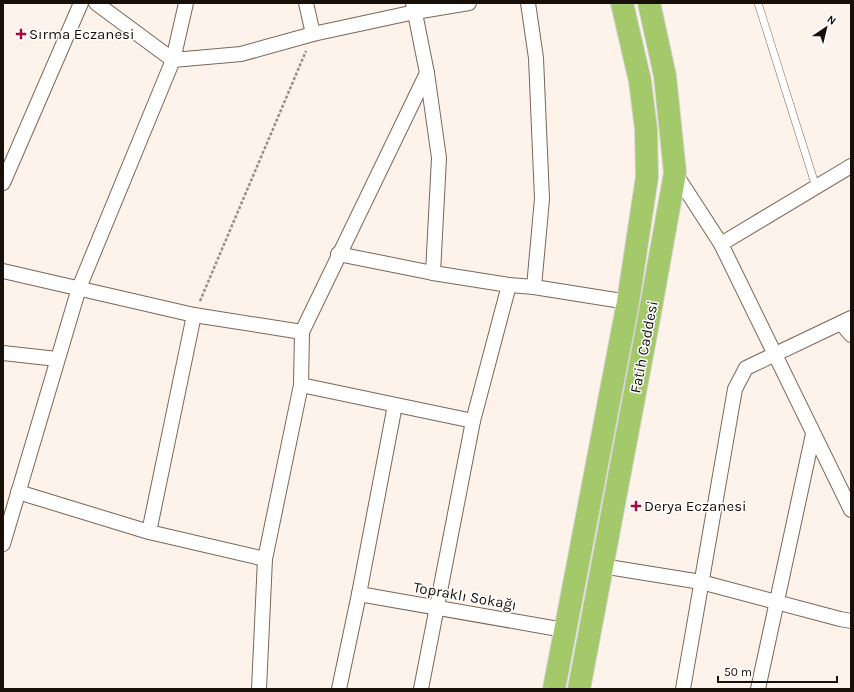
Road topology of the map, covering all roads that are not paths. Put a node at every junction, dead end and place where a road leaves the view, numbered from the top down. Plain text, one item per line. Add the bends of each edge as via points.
1 (81, 3) edge
2 (96, 3) edge
3 (186, 3) edge
4 (306, 3) edge
5 (469, 3) edge
6 (528, 3) edge
7 (622, 3) edge
8 (758, 3) edge
9 (652, 4) edge
10 (414, 8) edge
11 (313, 34) junction
12 (173, 60) junction
13 (426, 73) junction
14 (851, 166) edge
15 (675, 174) junction
16 (3, 183) edge
17 (816, 187) junction
18 (721, 244) junction
19 (338, 254) junction
20 (3, 271) edge
21 (433, 273) junction
22 (509, 285) junction
23 (534, 287) junction
24 (79, 288) junction
25 (628, 302) junction
26 (194, 315) junction
27 (846, 320) edge
28 (302, 332) junction
29 (851, 335) edge
30 (3, 352) edge
31 (774, 355) junction
32 (57, 359) junction
33 (301, 385) junction
34 (395, 405) junction
35 (473, 421) junction
36 (813, 434) junction
37 (18, 492) junction
38 (851, 510) edge
39 (149, 532) junction
40 (3, 544) edge
41 (265, 559) junction
42 (602, 566) junction
43 (701, 582) junction
44 (359, 594) junction
45 (777, 602) junction
46 (436, 608) junction
47 (851, 620) edge
48 (564, 630) junction
49 (259, 689) edge
50 (339, 689) edge
51 (421, 689) edge
52 (554, 689) edge
53 (579, 689) edge
54 (683, 689) edge
55 (758, 689) edge

1 - 16 street
2 - 12 street
3 - 12 street
4 - 11 street
5 - 10 street
6 - 23 street via 536,58 542,198
7 - 25 main road via 640,81 646,129 647,177
8 - 17 lane
9 - 15 main road, Fatih Caddesi via 665,76
10 - 11 street
10 - 13 street
11 - 12 street via 241,54
12 - 24 street
13 - 19 street
13 - 21 street via 438,158
14 - 17 street
15 - 18 street
15 - 42 main road, Fatih Caddesi
17 - 18 street
18 - 31 street
19 - 21 street
19 - 28 street
20 - 24 street
21 - 22 street
22 - 23 street
22 - 35 street
23 - 25 street
24 - 26 street
24 - 32 street
25 - 48 main road
26 - 28 street
26 - 39 street
27 - 29 street
27 - 31 street
28 - 33 street
30 - 32 street
31 - 36 street
31 - 43 street via 746,368 735,389
32 - 37 street
33 - 34 street
33 - 41 street
34 - 35 street
34 - 44 street
35 - 46 street
36 - 38 street
36 - 45 street
37 - 39 street
37 - 40 street
39 - 41 street
41 - 49 street
42 - 43 street
42 - 53 main road, Fatih Caddesi
43 - 45 street
43 - 54 street
44 - 46 street, Topraklı Sokağı
44 - 50 street
45 - 47 street
45 - 55 street
46 - 48 street, Topraklı Sokağı
46 - 51 street
48 - 52 main road

